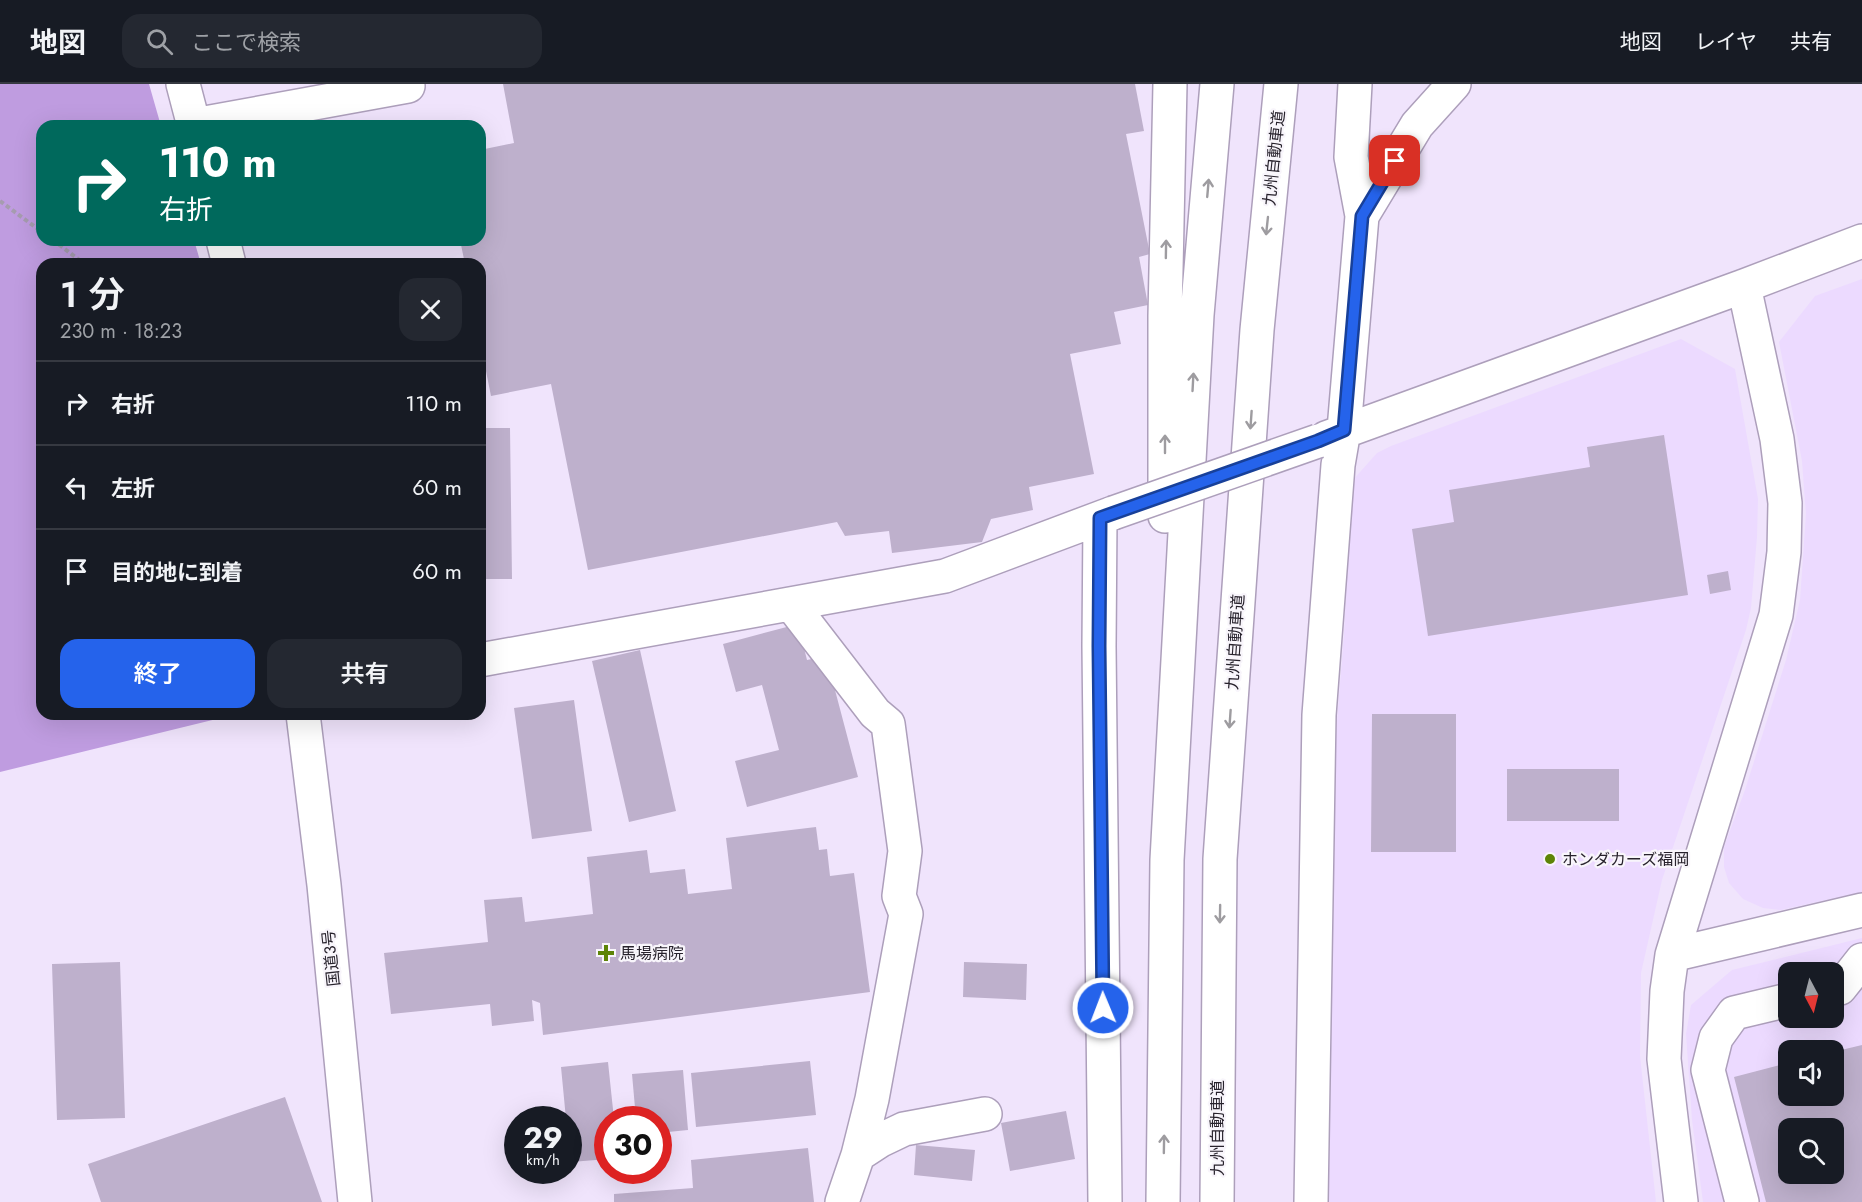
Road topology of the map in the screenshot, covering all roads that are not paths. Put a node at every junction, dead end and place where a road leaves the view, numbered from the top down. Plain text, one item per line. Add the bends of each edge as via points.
1 (183, 84) edge
2 (1170, 84) edge
3 (1217, 84) edge
4 (1281, 84) edge
5 (1354, 84) edge
6 (1454, 84) edge
7 (408, 86) dead end
8 (193, 120) edge
9 (221, 120) edge
10 (1362, 216) junction
11 (1862, 241) edge
12 (1744, 286) junction
13 (1331, 435) junction
14 (1107, 516) junction
15 (791, 604) junction
16 (486, 659) edge
17 (304, 720) edge
18 (1167, 860) junction
19 (1862, 910) edge
20 (1672, 955) junction
21 (1862, 960) edge
22 (1845, 987) edge
23 (1778, 1002) edge
24 (986, 1114) dead end
25 (858, 1155) junction
26 (355, 1202) edge
27 (842, 1202) edge
28 (1105, 1202) edge
29 (1163, 1202) edge
30 (1217, 1202) edge
31 (1311, 1202) edge
32 (1681, 1202) edge
33 (1742, 1202) edge

1 - 8 main road
18 -> 2 main road via 1165,316
18 -> 3 main road via 1197,315
4 -> 30 main road, 九州自動車道 via 1257,330 1221,859
5 - 10 main road via 1351,157
6 - 10 main road via 1418,125
7 - 9 main road
10 - 13 main road
11 - 12 main road
12 - 13 main road
12 - 20 main road via 1777,439 1785,503 1784,552 1776,615
13 - 14 main road, bridge
13 - 31 main road via 1338,465 1319,715
14 - 15 main road via 945,576
14 - 28 main road via 1099,646
15 - 16 main road
15 - 25 main road via 875,713 888,724 905,851 899,896 906,914
17 - 26 main road, 国道3号
29 -> 18 main road
19 - 20 main road
20 - 32 main road via 1664,1059
21 - 22 main road
23 - 33 main road via 1734,1013 1716,1038 1708,1070
24 - 25 main road via 904,1129
25 - 27 main road

